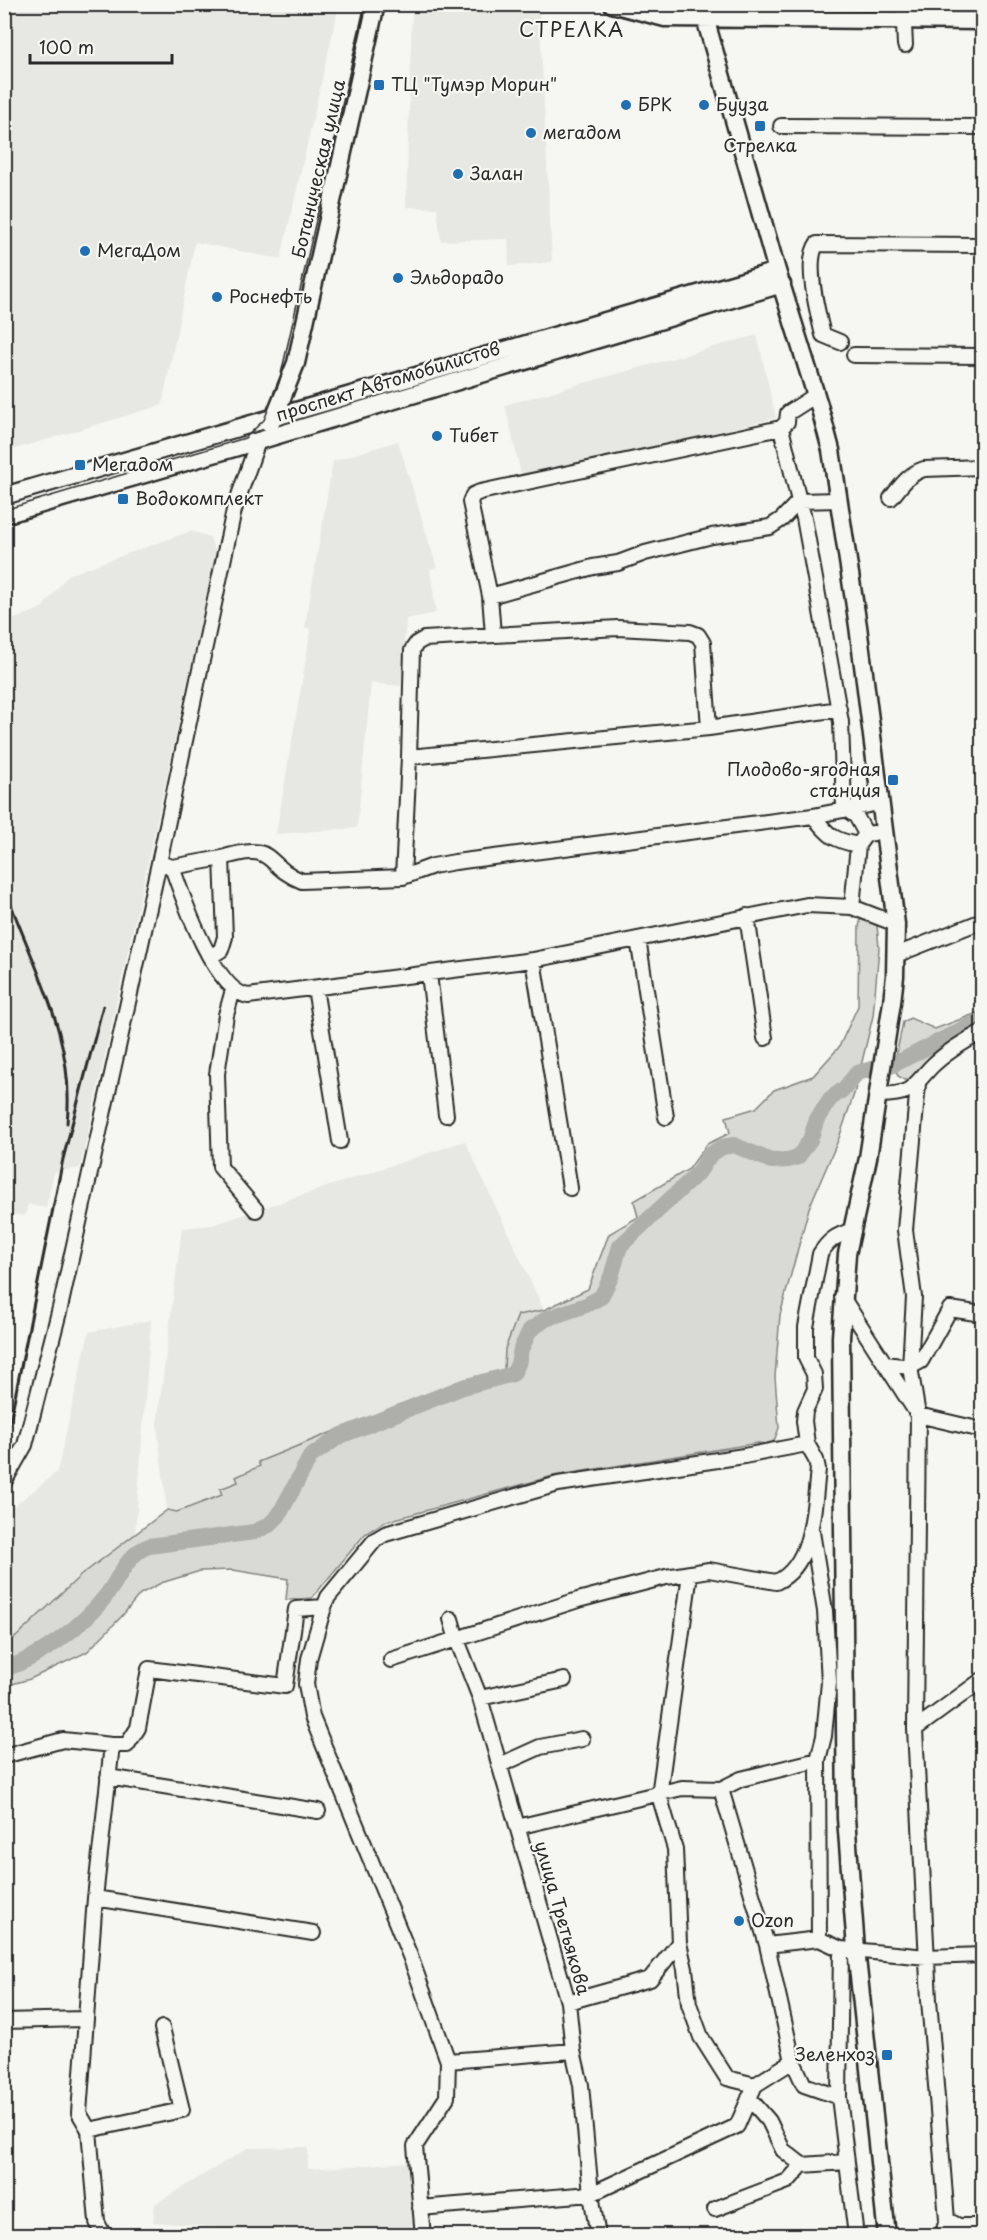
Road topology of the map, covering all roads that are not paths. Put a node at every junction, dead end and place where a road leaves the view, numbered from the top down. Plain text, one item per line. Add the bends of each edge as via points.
1 (376, 4) edge
2 (612, 4) edge
3 (703, 11) edge
4 (904, 13) edge
5 (982, 21) edge
6 (905, 45) dead end
7 (781, 126) dead end
8 (982, 127) edge
9 (982, 245) edge
10 (779, 277) junction
11 (840, 342) dead end
12 (854, 355) dead end
13 (982, 356) edge
14 (816, 395) junction
15 (274, 418) junction
16 (781, 428) junction
17 (258, 441) junction
18 (982, 467) edge
19 (4, 496) edge
20 (891, 498) dead end
21 (839, 500) junction
22 (799, 501) junction
23 (4, 515) edge
24 (490, 596) junction
25 (493, 635) junction
26 (839, 709) junction
27 (709, 728) junction
28 (409, 757) junction
29 (879, 802) junction
30 (844, 808) junction
31 (813, 816) junction
32 (883, 833) junction
33 (862, 839) junction
34 (222, 858) junction
35 (166, 865) junction
36 (403, 877) junction
37 (852, 907) junction
38 (747, 916) junction
39 (982, 921) edge
40 (896, 924) junction
41 (638, 939) junction
42 (896, 955) junction
43 (210, 957) junction
44 (533, 960) junction
45 (429, 974) junction
46 (315, 988) junction
47 (233, 990) junction
48 (982, 1032) edge
49 (765, 1038) dead end
50 (918, 1084) junction
51 (879, 1095) junction
52 (446, 1115) dead end
53 (666, 1117) dead end
54 (340, 1141) dead end
55 (570, 1188) dead end
56 (256, 1210) dead end
57 (851, 1231) junction
58 (842, 1297) junction
59 (982, 1314) edge
60 (885, 1364) junction
61 (910, 1367) junction
62 (918, 1415) junction
63 (982, 1430) edge
64 (807, 1444) junction
65 (4, 1482) edge
66 (812, 1532) junction
67 (690, 1574) junction
68 (324, 1607) junction
69 (451, 1619) dead end
70 (457, 1640) junction
71 (391, 1659) dead end
72 (564, 1680) dead end
73 (982, 1680) edge
74 (480, 1698) junction
75 (915, 1729) junction
76 (582, 1739) dead end
77 (112, 1745) junction
78 (4, 1756) edge
79 (818, 1760) junction
80 (500, 1765) junction
81 (108, 1777) junction
82 (721, 1789) junction
83 (659, 1795) junction
84 (318, 1811) dead end
85 (517, 1827) junction
86 (95, 1898) junction
87 (313, 1933) dead end
88 (819, 1939) junction
89 (679, 1943) junction
90 (767, 1945) junction
91 (848, 1949) junction
92 (982, 1955) edge
93 (927, 1957) junction
94 (568, 2002) junction
95 (84, 2019) junction
96 (4, 2021) edge
97 (162, 2028) dead end
98 (573, 2051) junction
99 (448, 2061) junction
100 (793, 2061) junction
101 (752, 2091) junction
102 (839, 2097) junction
103 (89, 2130) junction
104 (847, 2162) junction
105 (802, 2164) junction
106 (591, 2194) junction
107 (420, 2208) junction
108 (715, 2209) dead end
109 (947, 2220) junction
110 (982, 2226) edge
111 (104, 2235) edge
112 (423, 2235) edge
113 (598, 2235) edge
114 (856, 2235) edge
115 (887, 2235) edge
116 (942, 2235) edge

1 - 15 main road, Ботаническая улица via 296,363
2 - 3 main road via 665,18
3 - 4 main road
3 - 10 main road
4 - 5 main road
4 - 6 street
7 - 8 street
9 - 11 street via 817,244 813,278 823,335
10 - 14 main road
10 - 15 main road, проспект Автомобилистов
10 - 17 main road, проспект Автомобилистов
12 - 13 street
14 - 16 street via 788,413
14 - 21 main road
15 - 17 main road, Ботаническая улица
15 - 19 main road, проспект Автомобилистов
16 - 22 street
16 - 24 street via 473,495 470,502
17 - 23 main road, проспект Автомобилистов
17 - 35 street via 234,510
18 - 20 street via 916,471
21 - 22 street
21 - 29 main road
22 - 24 street via 770,527 645,553
22 - 26 street
24 - 25 street
25 - 27 street via 618,628 698,635 703,643
25 - 28 street via 424,639 412,650
26 - 27 street
26 - 30 street
27 - 28 street
28 - 36 street
29 - 30 street
29 - 32 main road
30 - 31 street
30 - 33 street via 856,816
31 - 33 street via 837,841
31 - 36 street via 455,862
32 - 33 street
32 - 40 main road
33 - 37 street
34 - 35 street
34 - 36 street via 244,852 264,853 302,881
34 - 43 street via 225,937 221,950
35 - 43 street
35 - 65 street via 25,1444
37 - 38 street via 807,905
37 - 40 street
38 - 41 street
38 - 49 street
39 - 42 street
40 - 42 main road
41 - 44 street
41 - 53 street
42 - 51 main road
43 - 47 street
44 - 45 street
44 - 55 street
45 - 46 street
45 - 52 street
46 - 47 street via 248,996
46 - 54 street
47 - 56 street via 217,1074 220,1167
48 - 50 street via 947,1054
50 - 51 street via 899,1094
50 - 61 street via 905,1230 914,1297
51 - 57 main road
57 - 58 main road
57 - 64 street via 837,1235 820,1254 806,1327 806,1358 815,1380 805,1411
58 - 60 street
58 - 91 main road
59 - 61 street via 950,1309 921,1360
60 - 61 street
60 - 62 street
61 - 62 street
62 - 63 street
62 - 75 street
64 - 66 street via 818,1469
64 - 68 street via 558,1484 385,1534 375,1540
66 - 67 street via 792,1570 776,1582 709,1570
66 - 79 street via 825,1611 829,1683
67 - 70 street via 578,1600
67 - 83 street
68 - 77 street via 296,1609 285,1686 149,1670 138,1728 127,1744
68 - 99 street via 306,1684 312,1717 410,1956
69 - 70 street, улица Третьякова
70 - 71 street
70 - 74 street, улица Третьякова
72 - 74 street
73 - 75 street
74 - 80 street, улица Третьякова
75 - 93 street
76 - 80 street via 540,1747
77 - 78 street via 63,1740
77 - 81 street
79 - 82 street via 741,1779
79 - 88 street
80 - 85 street, улица Третьякова
81 - 84 street
81 - 86 street
82 - 83 street via 682,1788
82 - 90 street
83 - 85 street
83 - 89 street via 675,1849
85 - 94 street, улица Третьякова
86 - 87 street
86 - 95 street
88 - 90 street
88 - 91 street
89 - 94 street via 650,1979
89 - 101 street via 689,2004 700,2037 727,2078
90 - 100 street
91 - 93 street
91 - 102 street
91 - 115 main road
92 - 93 street
93 - 109 street
94 - 98 street, улица Третьякова
95 - 96 street
95 - 103 street via 79,2113
97 - 103 street via 182,2110
98 - 99 street
98 - 106 street, улица Третьякова via 582,2085
99 - 107 street via 447,2097 415,2146
100 - 101 street
100 - 102 street via 804,2085
101 - 105 street via 783,2150
101 - 106 street via 737,2126
102 - 104 street
103 - 111 street via 97,2222
104 - 105 street
104 - 114 street
105 - 108 street via 788,2181
106 - 107 street
106 - 113 street, улица Третьякова
107 - 112 street
109 - 110 street via 959,2226
109 - 116 street

